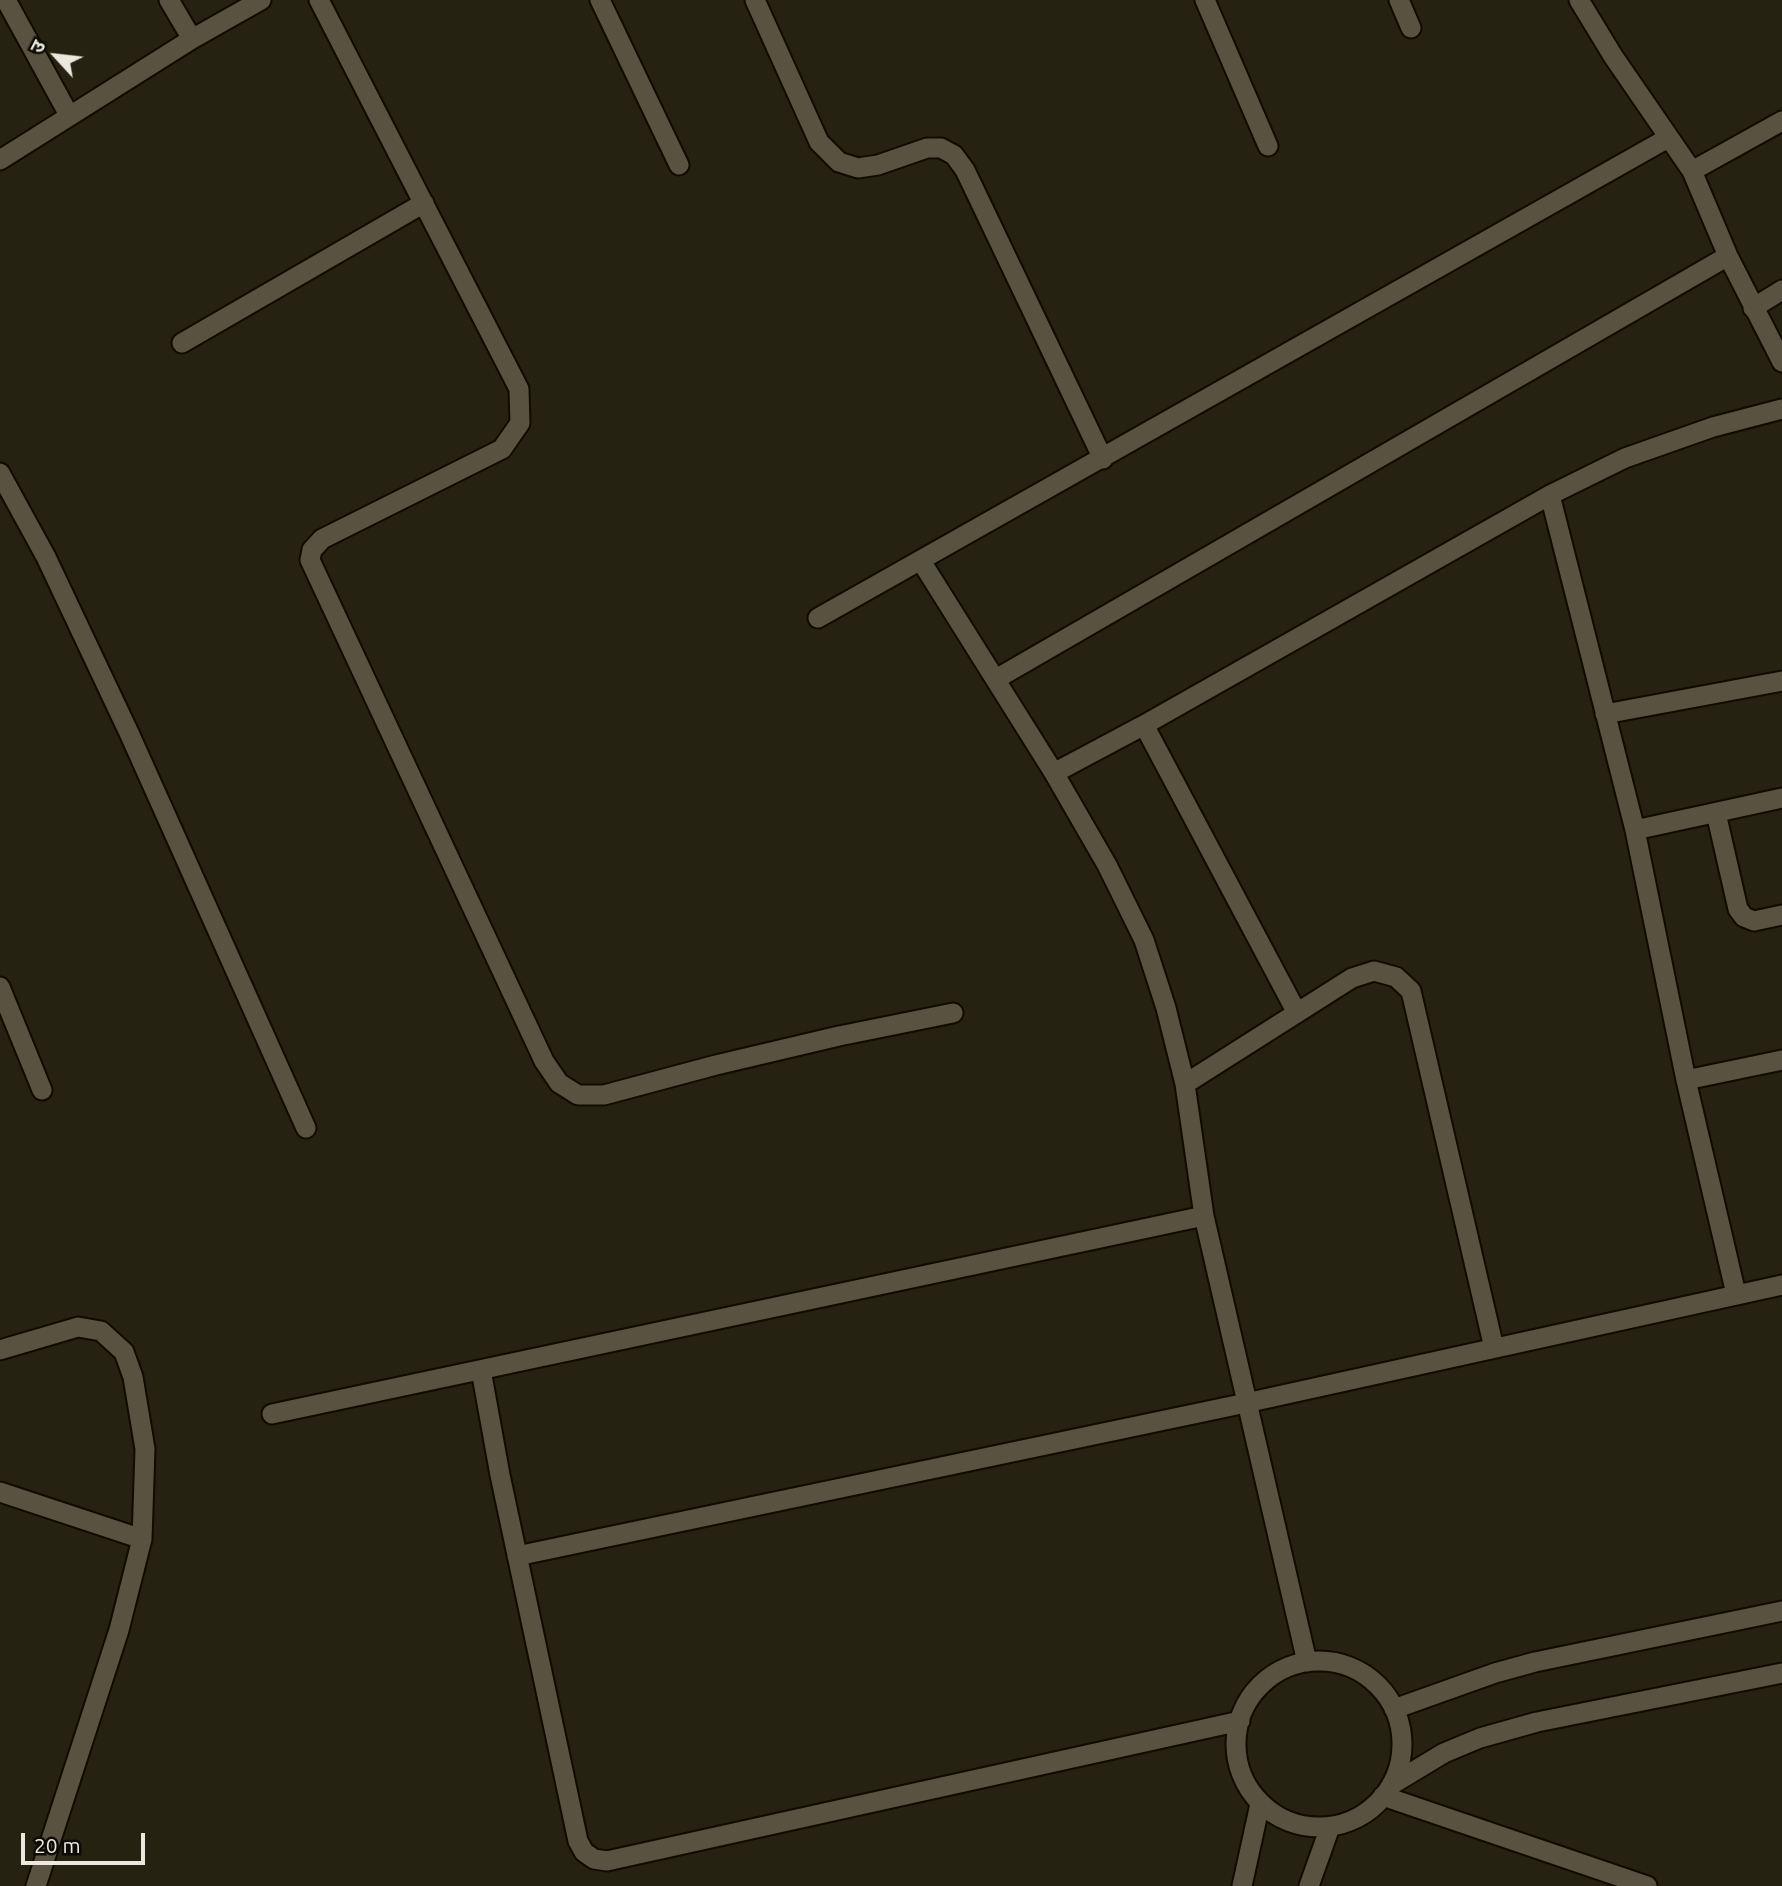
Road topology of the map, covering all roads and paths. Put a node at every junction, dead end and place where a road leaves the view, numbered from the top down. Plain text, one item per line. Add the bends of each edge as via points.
1 (6, 0) edge
2 (169, 0) edge
3 (261, 0) edge
4 (319, 0) edge
5 (600, 0) edge
6 (755, 0) edge
7 (1205, 0) edge
8 (1399, 0) edge
9 (1579, 0) edge
10 (1411, 28) dead end
11 (192, 39) junction
12 (69, 115) junction
13 (1782, 121) edge
14 (1668, 138) junction
15 (1268, 146) dead end
16 (0, 160) edge
17 (679, 165) dead end
18 (1692, 171) junction
19 (424, 202) junction
20 (1728, 256) junction
21 (1782, 290) edge
22 (1753, 308) junction
23 (182, 343) dead end
24 (1782, 362) edge
25 (1782, 409) edge
26 (1102, 459) junction
27 (0, 473) edge
28 (1550, 495) junction
29 (921, 561) junction
30 (818, 618) dead end
31 (996, 679) junction
32 (1782, 681) edge
33 (1605, 714) junction
34 (1144, 725) junction
35 (1055, 773) junction
36 (1782, 798) edge
37 (1716, 813) junction
38 (1635, 830) junction
39 (1782, 915) edge
40 (0, 987) edge
41 (953, 1013) dead end
42 (1297, 1013) junction
43 (1782, 1060) edge
44 (1686, 1080) junction
45 (1185, 1084) junction
46 (42, 1090) dead end
47 (306, 1128) dead end
48 (1204, 1216) junction
49 (1782, 1285) edge
50 (1736, 1294) junction
51 (1494, 1348) junction
52 (0, 1350) edge
53 (481, 1370) junction
54 (1246, 1403) junction
55 (272, 1414) dead end
56 (0, 1492) edge
57 (142, 1539) junction
58 (517, 1556) junction
59 (1782, 1611) edge
60 (1307, 1662) junction
61 (1782, 1673) edge
62 (1394, 1709) junction
63 (1240, 1721) junction
64 (1387, 1790) junction
65 (1260, 1804) junction
66 (1330, 1827) junction
67 (36, 1886) edge
68 (1242, 1886) edge
69 (1309, 1886) edge
70 (1647, 1886) edge

1 - 12 street
2 - 11 street
3 - 11 street
4 - 19 street
5 - 17 street
6 - 26 street via 820,142 839,162 858,168 878,165 927,148 941,148 954,155
7 - 15 street
8 - 10 street
9 - 14 street
11 - 12 street
12 - 16 street
13 - 18 street
14 - 18 street
14 - 26 street
18 - 20 street
19 - 23 street
19 - 41 street via 519,389 520,423 502,449 321,539 310,560 544,1061 559,1083 578,1095 604,1095 839,1035
20 - 22 street
20 - 31 street
21 - 22 street
22 - 24 street
25 - 28 street via 1625,458
26 - 29 street
27 - 47 street via 46,557 130,735
28 - 33 street
28 - 34 street
29 - 30 street
29 - 31 street
31 - 35 street
32 - 33 street
33 - 38 street
34 - 35 street
34 - 42 street
35 - 45 street via 1144,940
36 - 37 street
37 - 38 street
37 - 39 street via 1738,909 1754,921
38 - 44 street
40 - 46 street
42 - 45 street
42 - 51 street via 1352,978 1374,971 1396,977 1411,991
43 - 44 street
44 - 50 street
45 - 48 street
48 - 53 street
48 - 54 street
49 - 50 street
50 - 51 street
51 - 54 street
52 - 57 street via 78,1327 102,1331 124,1352 133,1377 145,1449
53 - 55 street
53 - 58 street
54 - 58 street
54 - 60 street
56 - 57 street
57 - 67 street via 119,1630
58 - 63 street via 578,1840 594,1859 607,1861
59 - 62 street via 1535,1662
60 - 62 street via 1333,1662 1358,1671 1379,1687
60 - 63 street via 1282,1670 1260,1685
61 - 64 street via 1537,1722 1480,1738 1444,1753
62 - 64 street via 1401,1734 1400,1761
63 - 65 street via 1237,1758 1245,1783
64 - 66 street via 1355,1819
64 - 70 street
65 - 66 street via 1304,1826
65 - 68 street
66 - 69 street

